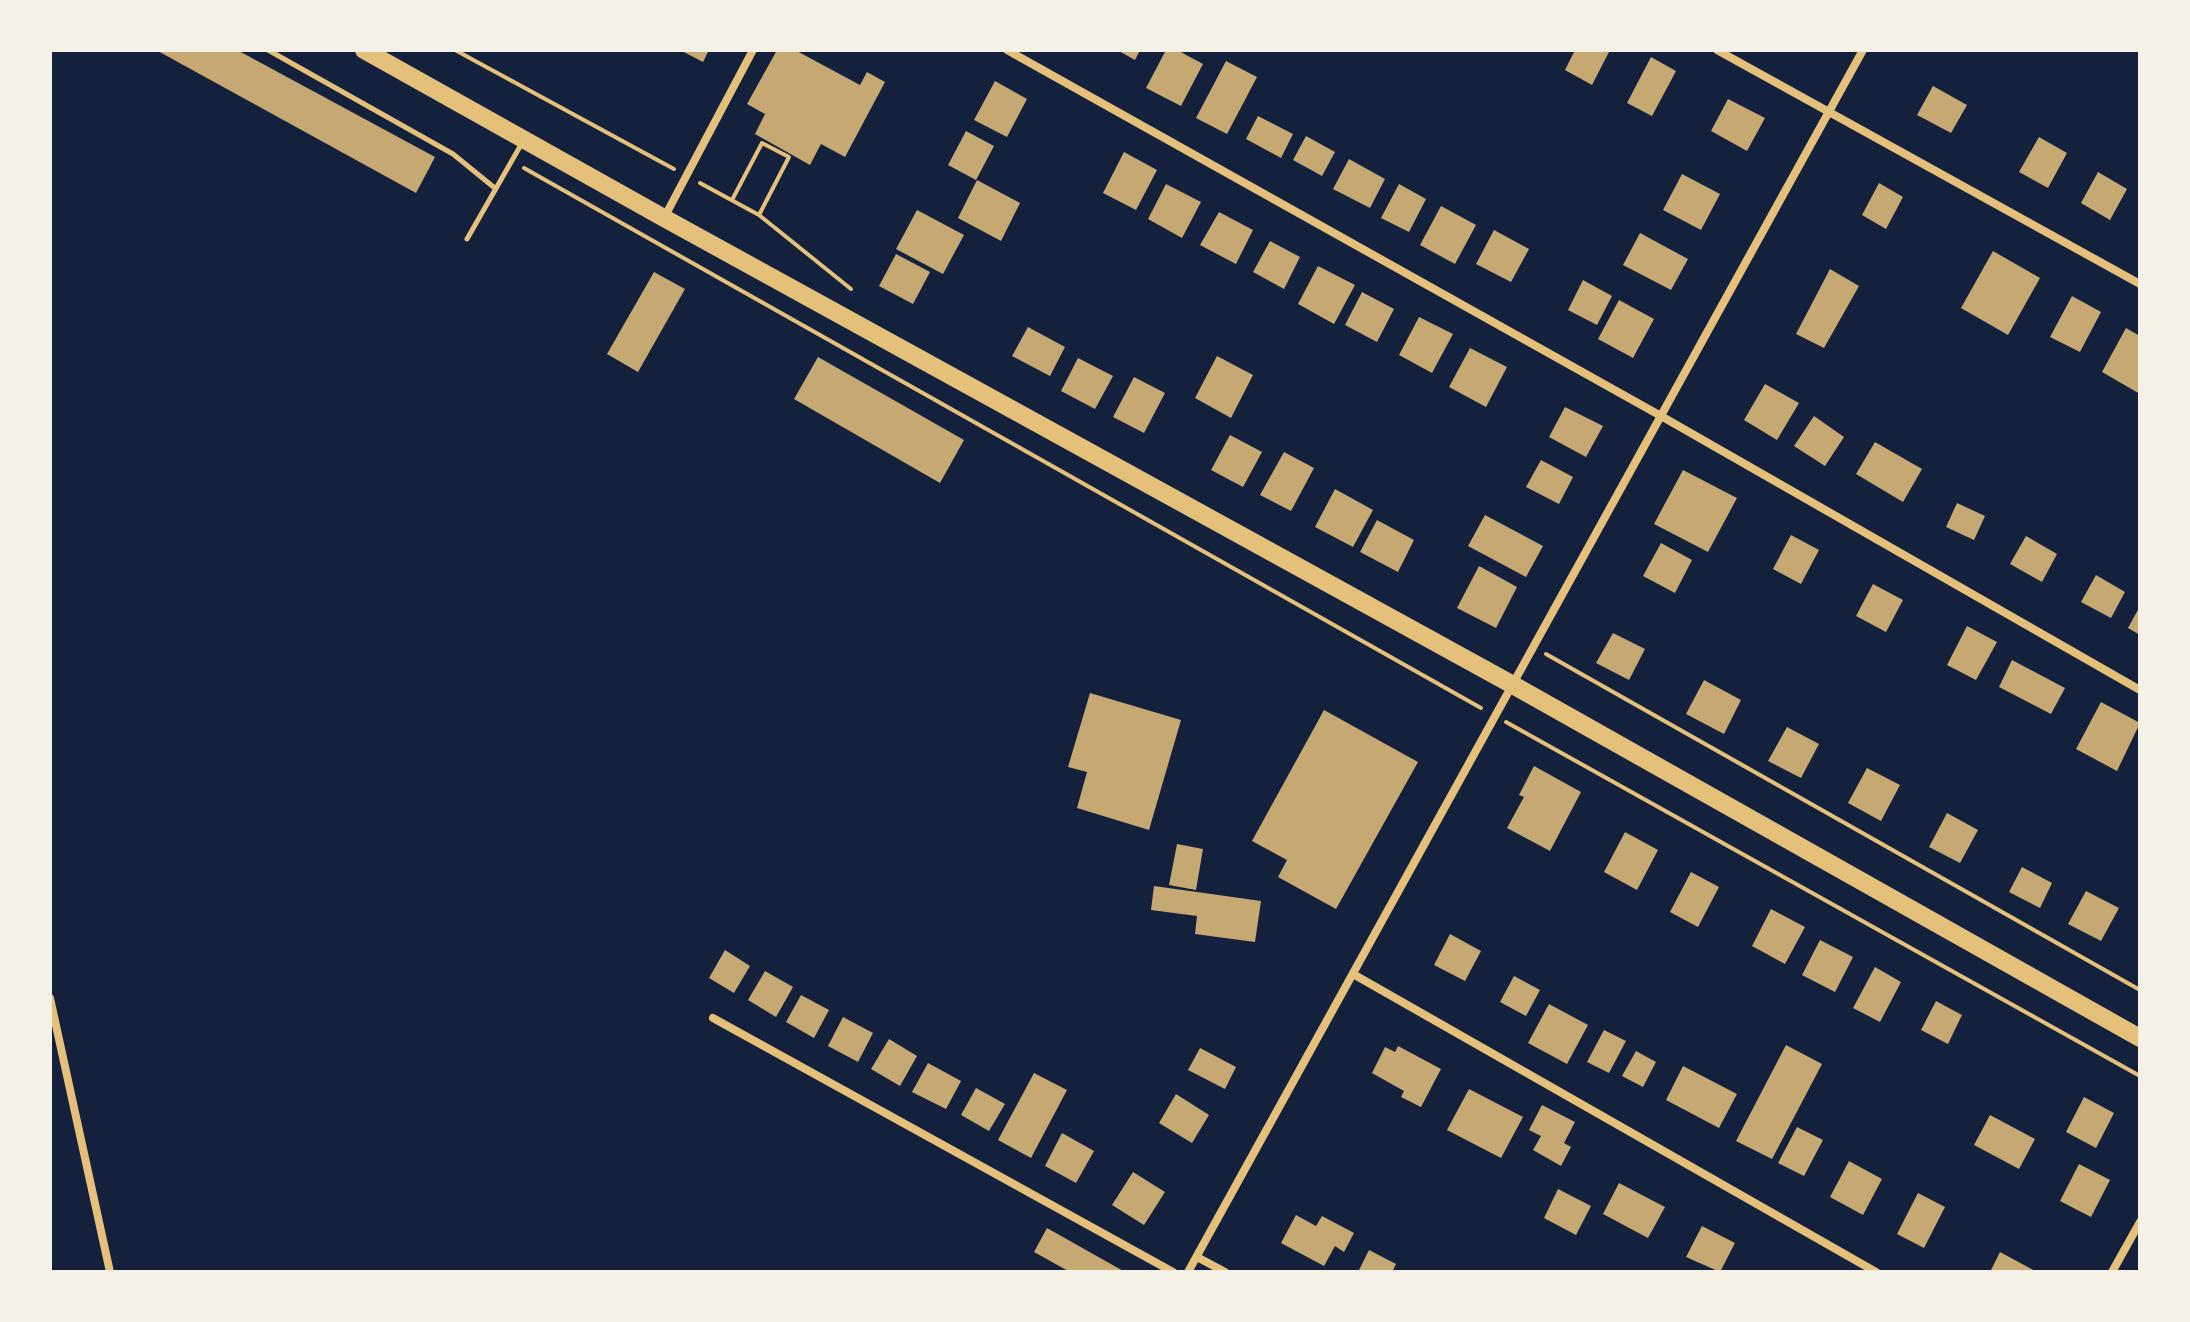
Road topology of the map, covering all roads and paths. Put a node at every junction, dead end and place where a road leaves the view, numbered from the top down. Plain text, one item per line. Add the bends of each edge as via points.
1 (268, 50) edge
2 (364, 50) edge
3 (455, 50) edge
4 (753, 50) edge
5 (1007, 50) edge
6 (1717, 50) edge
7 (1863, 50) edge
8 (1829, 112) junction
9 (524, 140) junction
10 (512, 162) junction
11 (687, 176) junction
12 (496, 189) junction
13 (732, 200) junction
14 (759, 215) junction
15 (664, 218) junction
16 (467, 239) dead end
17 (2140, 284) edge
18 (851, 289) dead end
19 (1661, 416) junction
20 (1534, 646) junction
21 (1513, 685) junction
22 (2140, 690) edge
23 (1495, 716) junction
24 (1353, 974) junction
25 (2140, 990) edge
26 (50, 998) edge
27 (713, 1018) dead end
28 (2140, 1038) edge
29 (2140, 1076) edge
30 (2140, 1222) edge
31 (1197, 1257) junction
32 (110, 1272) edge
33 (1173, 1272) edge
34 (1188, 1272) edge
35 (1225, 1272) edge
36 (1876, 1272) edge
37 (2112, 1272) edge

1 - 12 lane via 453,154
2 - 9 main road
3 - 11 path
4 - 11 street
5 - 19 street
6 - 8 street
7 - 8 street
8 - 17 street
8 - 19 street
9 - 10 lane
9 - 15 main road
10 - 12 lane
10 - 23 path
11 - 13 path
11 - 15 street
12 - 16 lane
13 - 14 path
13 - 14 path via 762,143 789,157
14 - 18 path
15 - 21 main road
19 - 20 street
19 - 22 street
20 - 21 street
20 - 25 path
21 - 23 street
21 - 28 main road
23 - 24 street
23 - 29 path
24 - 31 street
24 - 36 street
26 - 32 street
27 - 33 street
30 - 37 street
31 - 34 street
31 - 35 street

